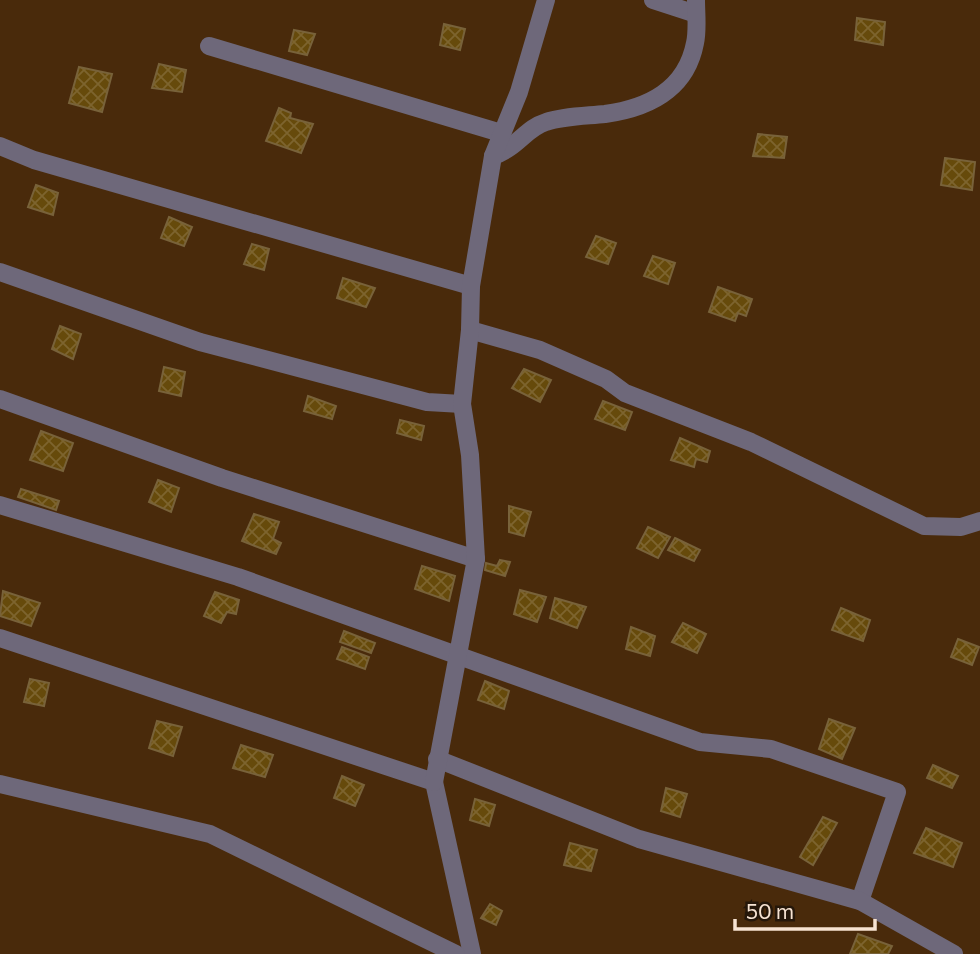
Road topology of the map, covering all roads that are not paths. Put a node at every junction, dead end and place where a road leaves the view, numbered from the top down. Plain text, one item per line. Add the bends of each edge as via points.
1 (546, 0) edge
2 (653, 0) edge
3 (696, 7) edge
4 (209, 46) dead end
5 (501, 133) junction
6 (0, 146) edge
7 (493, 156) junction
8 (0, 272) edge
9 (471, 286) junction
10 (470, 330) junction
11 (0, 399) edge
12 (462, 404) junction
13 (0, 505) edge
14 (980, 520) edge
15 (476, 559) junction
16 (0, 638) edge
17 (458, 657) junction
18 (437, 759) junction
19 (434, 782) junction
20 (0, 783) edge
21 (860, 901) junction
22 (456, 954) edge
23 (472, 954) edge
24 (954, 954) edge

1 - 5 street via 519,92
2 - 3 street
3 - 7 street via 695,43 682,74 662,97 612,113 545,122 510,150
4 - 5 street
5 - 7 street
6 - 9 street via 34,160
7 - 9 street
8 - 12 street via 200,342 427,402
9 - 10 street
10 - 12 street
10 - 14 street via 540,350 606,379 625,393 751,442 924,526 961,527
11 - 15 street via 222,478
12 - 15 street
13 - 17 street via 237,577
15 - 17 street
16 - 19 street
17 - 18 street
17 - 21 street via 700,742 771,748 897,792
18 - 19 street
18 - 21 street via 639,839
19 - 23 street
20 - 22 street via 210,834
21 - 24 street

